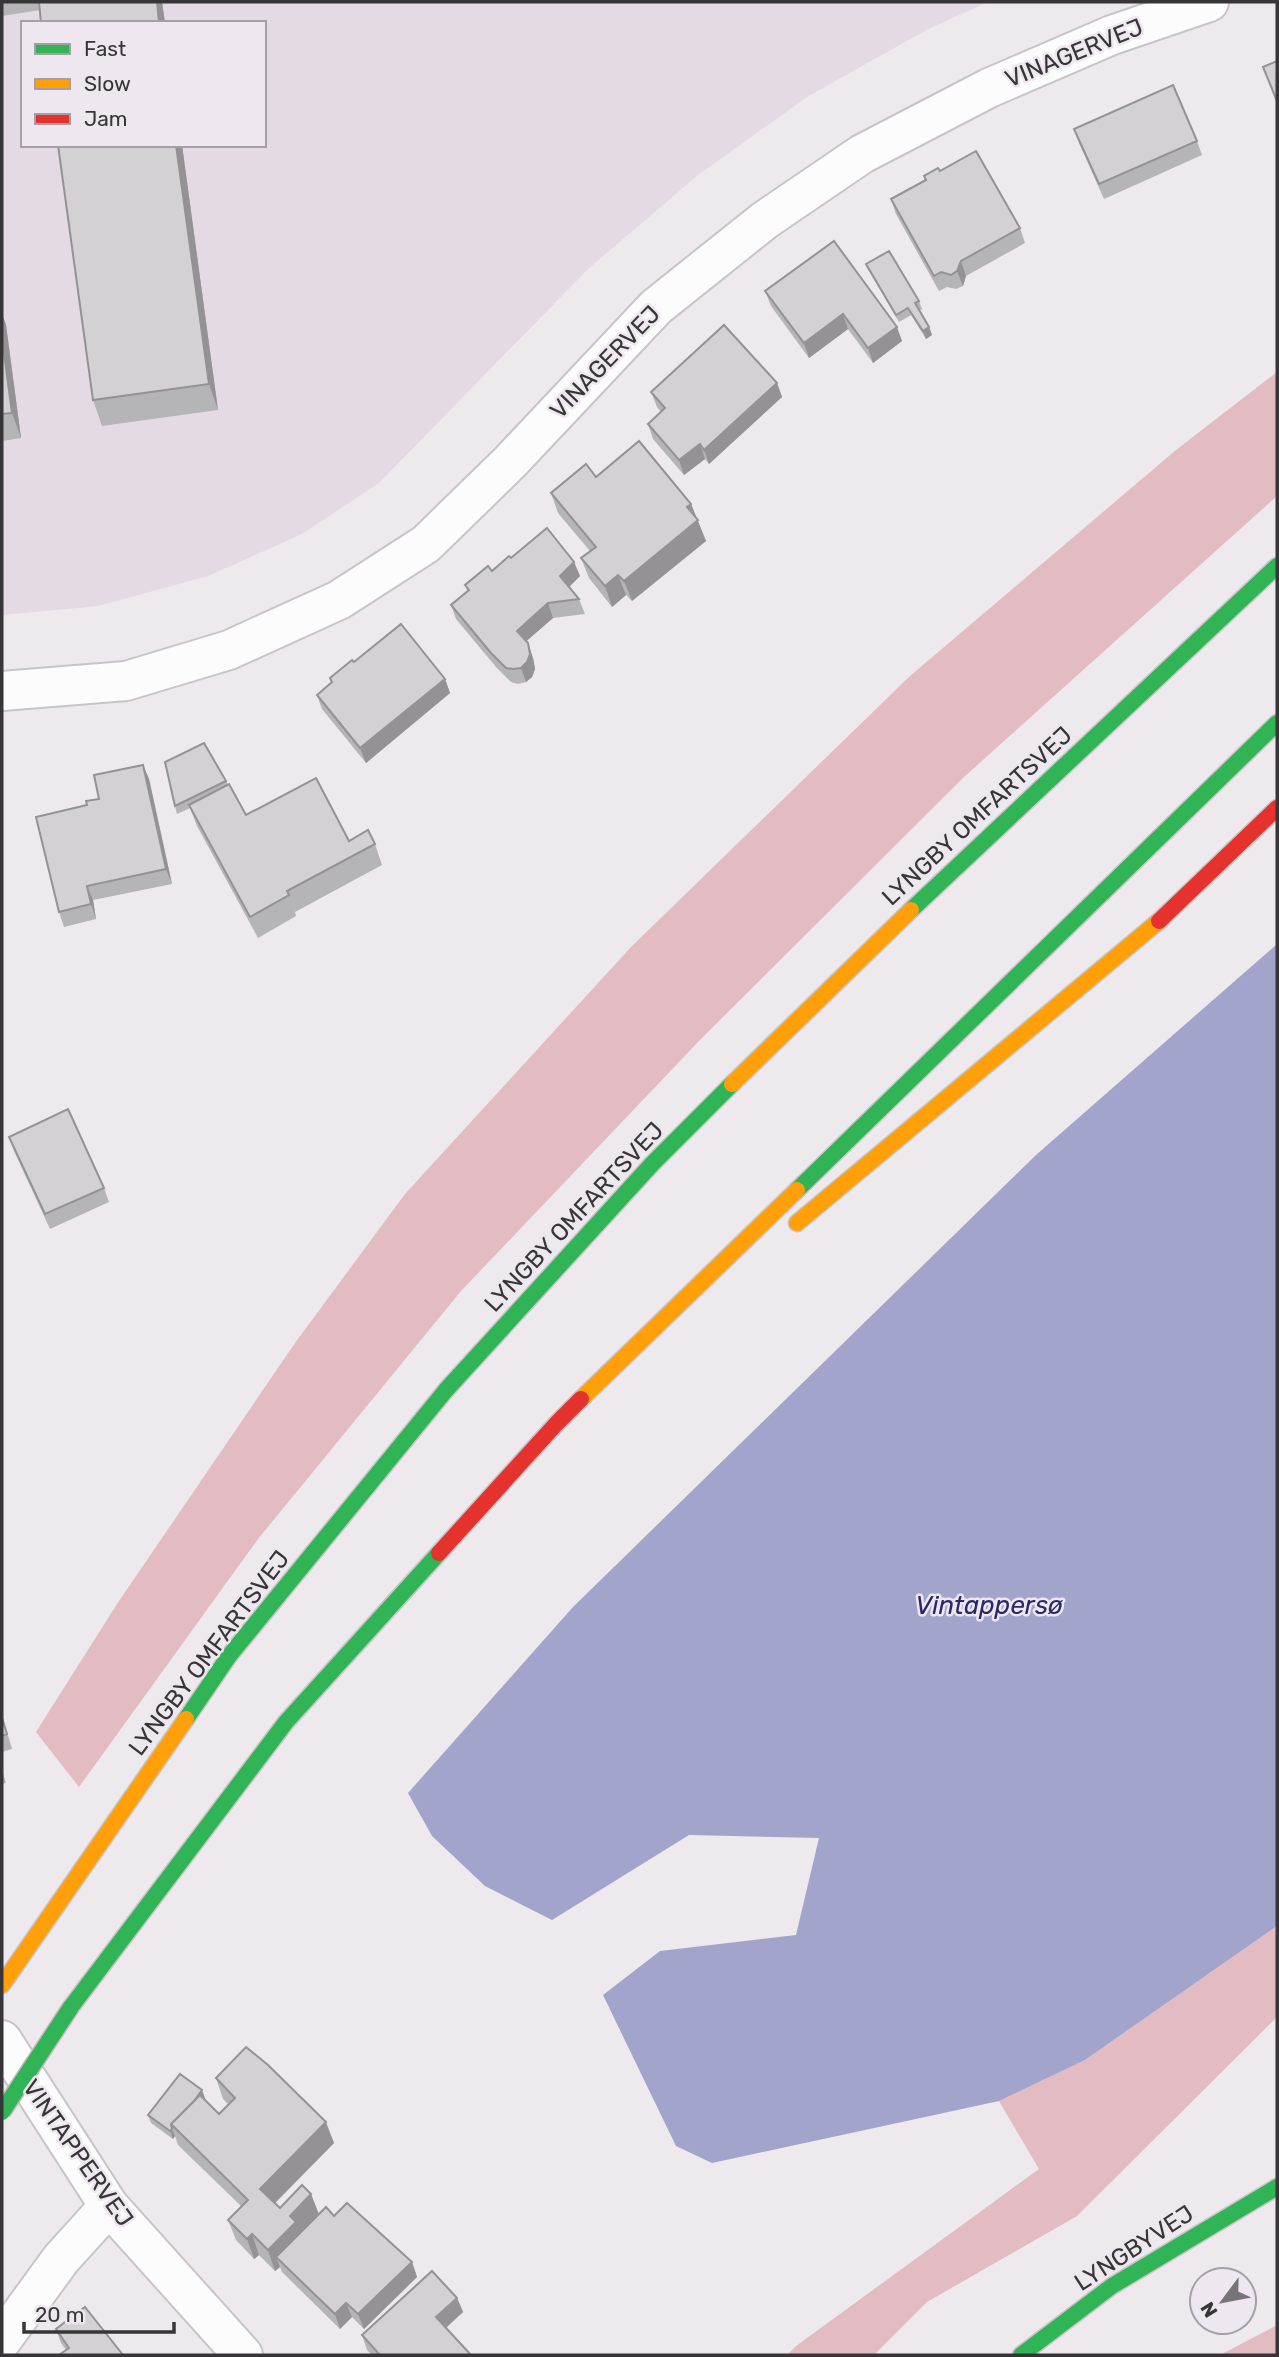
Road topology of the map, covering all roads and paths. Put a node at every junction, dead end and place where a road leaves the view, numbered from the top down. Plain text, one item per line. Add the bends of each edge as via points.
1 (1209, 2) edge
2 (1277, 566) edge
3 (2, 691) edge
4 (1277, 723) edge
5 (1277, 808) edge
6 (781, 1237) dead end
7 (717, 1290) dead end
8 (556, 1424) junction
9 (2, 1985) edge
10 (2, 2040) edge
11 (2, 2112) edge
12 (1277, 2187) edge
13 (109, 2206) junction
14 (2, 2340) edge
15 (243, 2355) edge
16 (1021, 2355) edge

1 - 3 street, VINAGERVEJ via 1112,35 989,88 862,154 765,219 656,307 426,544 338,600 229,650 126,681
2 - 9 main road, LYNGBY OMFARTSVEJ via 856,961 652,1164 455,1380 229,1656
4 - 8 main road
5 - 6 main road via 1167,915
7 - 8 main road
8 - 11 main road, bridge via 286,1721 71,2007
10 - 13 street, VINTAPPERVEJ
12 - 16 main road, LYNGBYVEJ via 1153,2259 1052,2328
13 - 14 street via 61,2259
13 - 15 street, VINTAPPERVEJ

